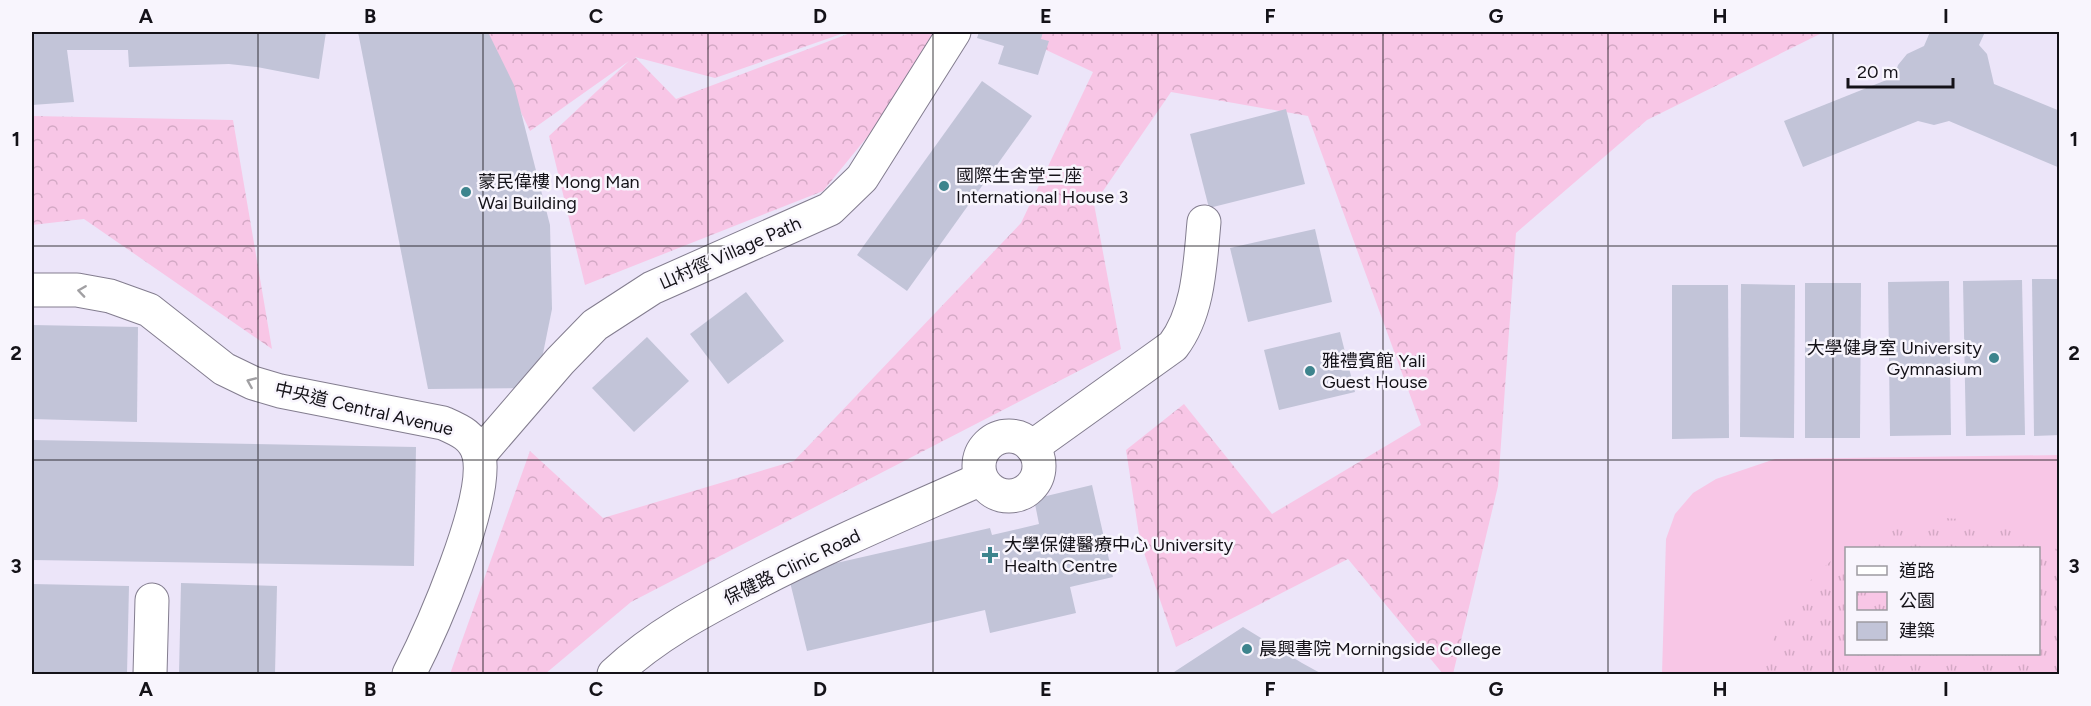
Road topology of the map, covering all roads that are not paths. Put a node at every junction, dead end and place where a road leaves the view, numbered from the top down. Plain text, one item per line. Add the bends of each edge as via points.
1 (954, 32) edge
2 (1204, 222) dead end
3 (32, 290) edge
4 (1032, 447) junction
5 (479, 455) junction
6 (981, 479) junction
7 (152, 600) dead end
8 (150, 675) edge
9 (409, 675) edge
10 (614, 675) edge

1 - 5 street, 山村徑 Village Path via 862,178 830,209 652,288 596,325
2 - 4 street via 1189,318 1178,340
5 -> 3 street, 中央道 Central Avenue via 466,433 443,423 253,383 224,369 174,328 139,306 77,290
4 - 6 street via 1016,437 997,439 982,453
4 - 6 street via 1038,455 1038,474 1028,490 1009,497 998,495
5 - 9 street via 477,496 470,525
6 - 10 street, 保健路 Clinic Road via 791,565 683,621 650,643
7 - 8 street

